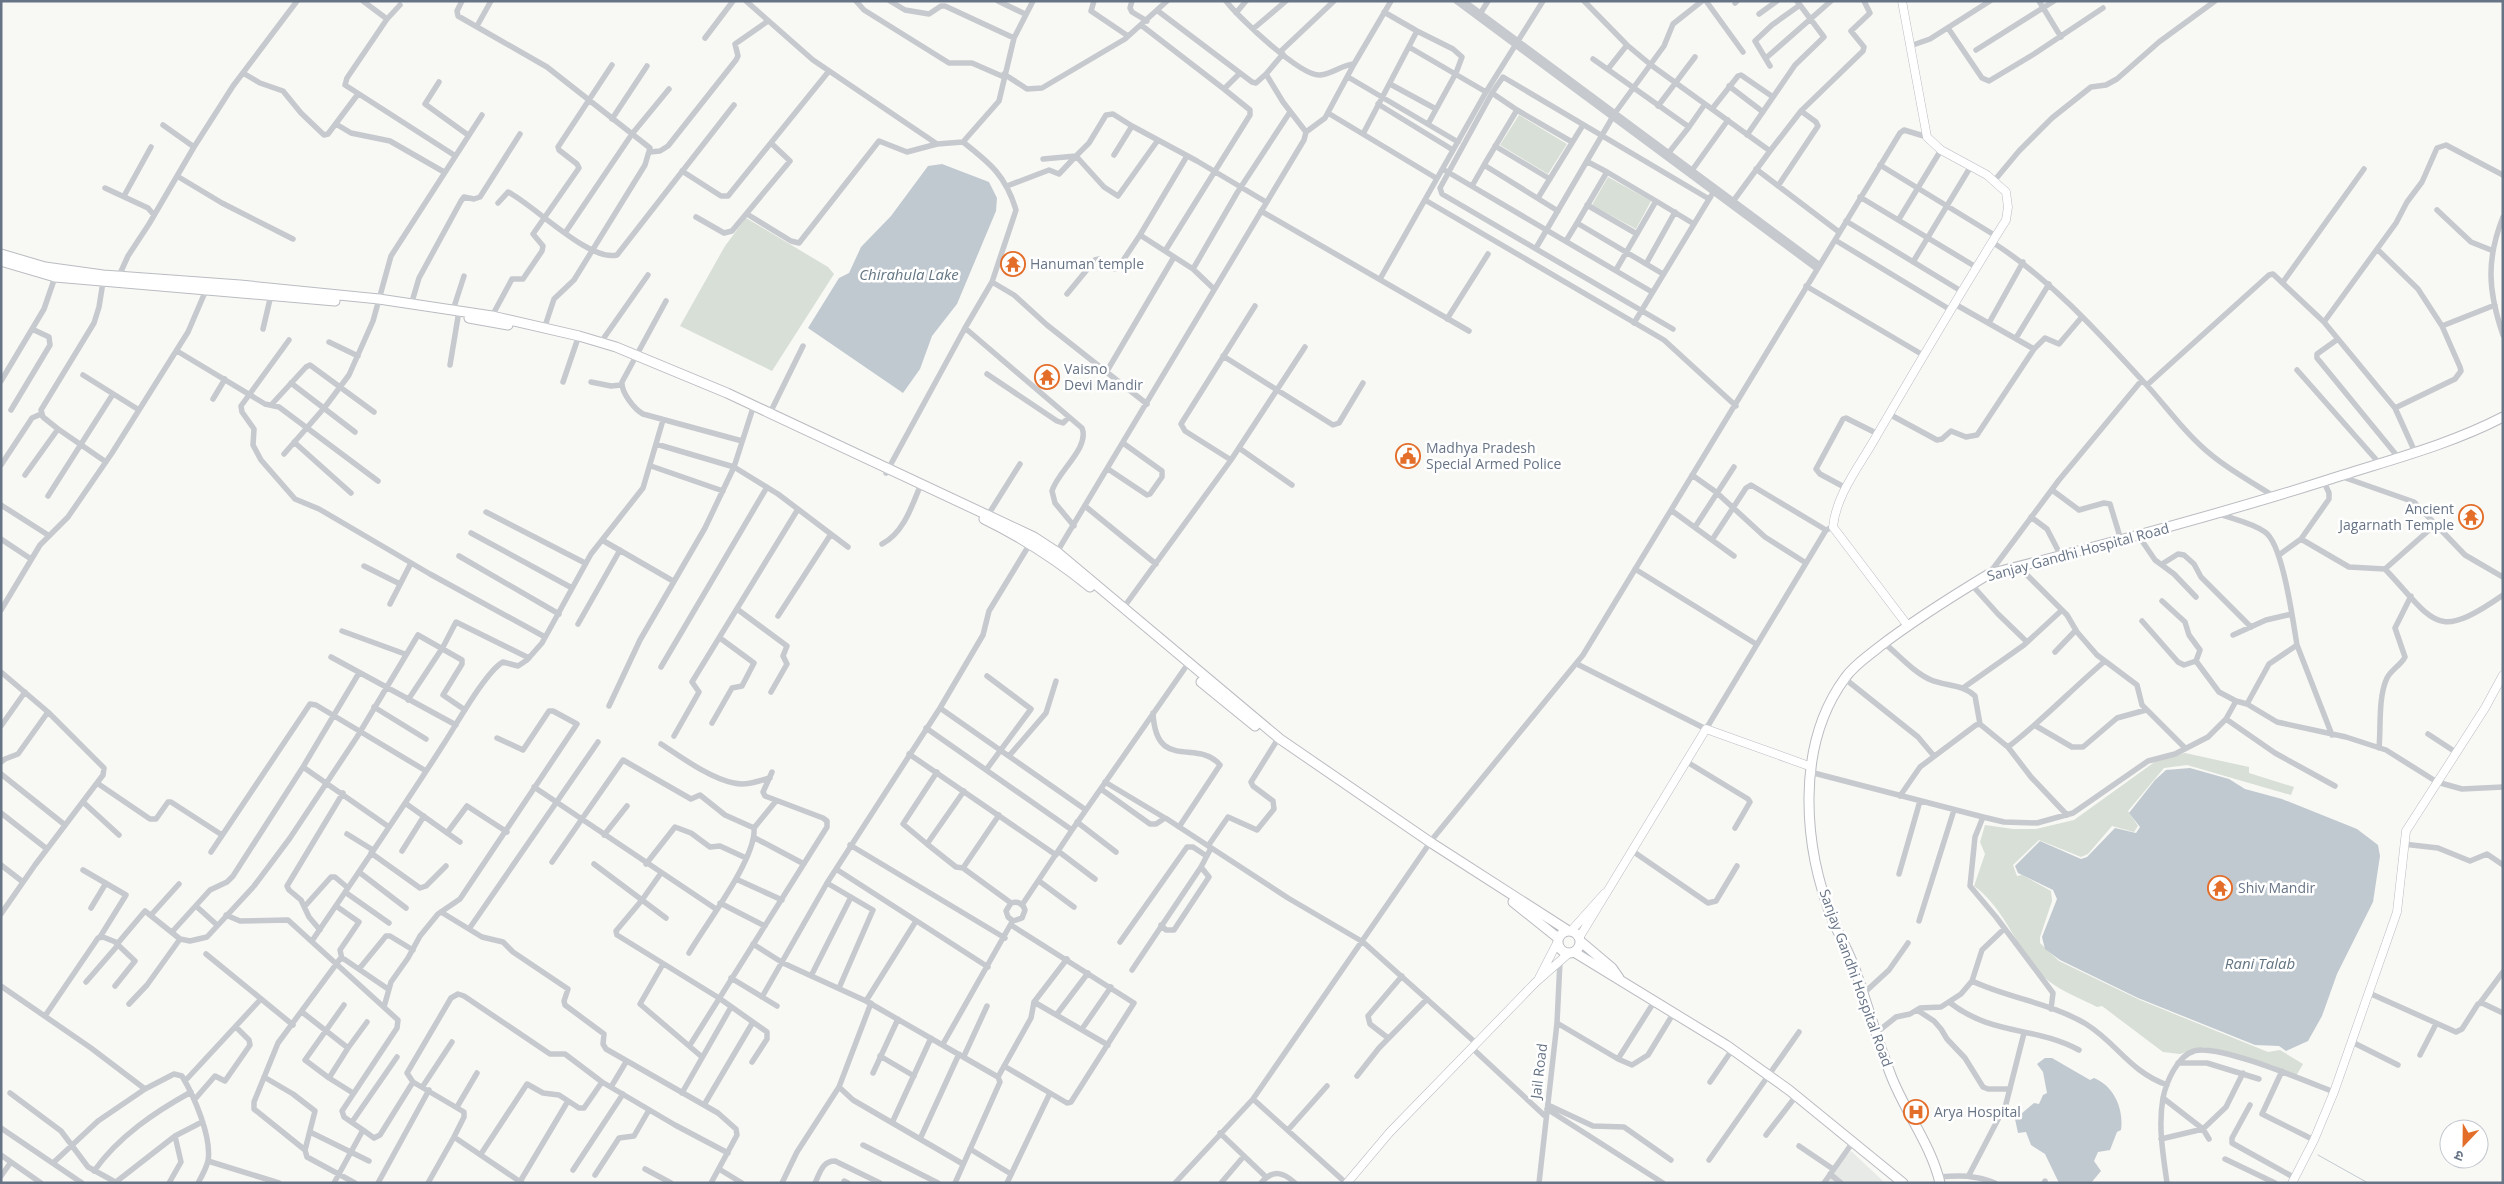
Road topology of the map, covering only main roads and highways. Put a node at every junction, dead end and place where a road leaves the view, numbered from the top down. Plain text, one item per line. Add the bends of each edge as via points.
1 (1902, 1) edge
2 (1, 254) edge
3 (1, 261) edge
4 (118, 279) junction
5 (379, 302) junction
6 (455, 314) junction
7 (635, 356) junction
8 (2503, 417) edge
9 (887, 471) junction
10 (1032, 540) junction
11 (1908, 626) junction
12 (2503, 675) edge
13 (1809, 769) junction
14 (1429, 845) junction
15 (1606, 891) junction
16 (1569, 930) junction
17 (1580, 940) junction
18 (1557, 941) junction
19 (1571, 952) junction
20 (1619, 978) junction
21 (1536, 982) junction
22 (1940, 1180) edge
23 (2294, 1180) edge
24 (1346, 1183) edge
25 (1903, 1183) edge

1 - 11 main road via 1927,137 1941,150 1994,181 2006,192 2008,207 2006,220 1951,306 1846,488 1830,529
2 - 4 main road via 45,267
3 - 4 main road via 55,276 103,282
4 - 5 main road via 206,290
4 - 5 main road via 240,284
5 - 6 main road
5 - 6 main road
6 - 7 main road
6 - 7 main road via 492,316 545,326 601,342
7 - 9 main road
7 - 9 main road via 770,413
8 - 11 main road, Sanjay Gandhi Hospital Road via 2475,431 2275,497 1989,574
9 - 10 main road via 919,489
9 - 10 main road via 988,515
10 - 14 main road via 1276,742
10 - 14 main road via 1058,552 1280,738
11 - 13 main road, Sanjay Gandhi Hospital Road via 1856,665 1844,678 1820,723
12 - 23 main road via 2457,753 2408,825 2403,844 2399,903 2334,1092
13 - 15 main road via 1706,728
13 - 22 main road, Sanjay Gandhi Hospital Road via 1814,852 1833,920 1864,994 1890,1074 1936,1165
14 - 16 main road
14 - 18 main road via 1515,904
15 - 16 main road
15 - 17 main road
16 - 17 main road
16 - 18 main road
17 - 19 main road via 1578,948
17 - 20 main road
18 - 19 main road via 1562,951
18 - 21 main road
19 - 20 main road
19 - 21 main road
20 - 25 main road via 1769,1076
21 - 24 main road via 1390,1132

